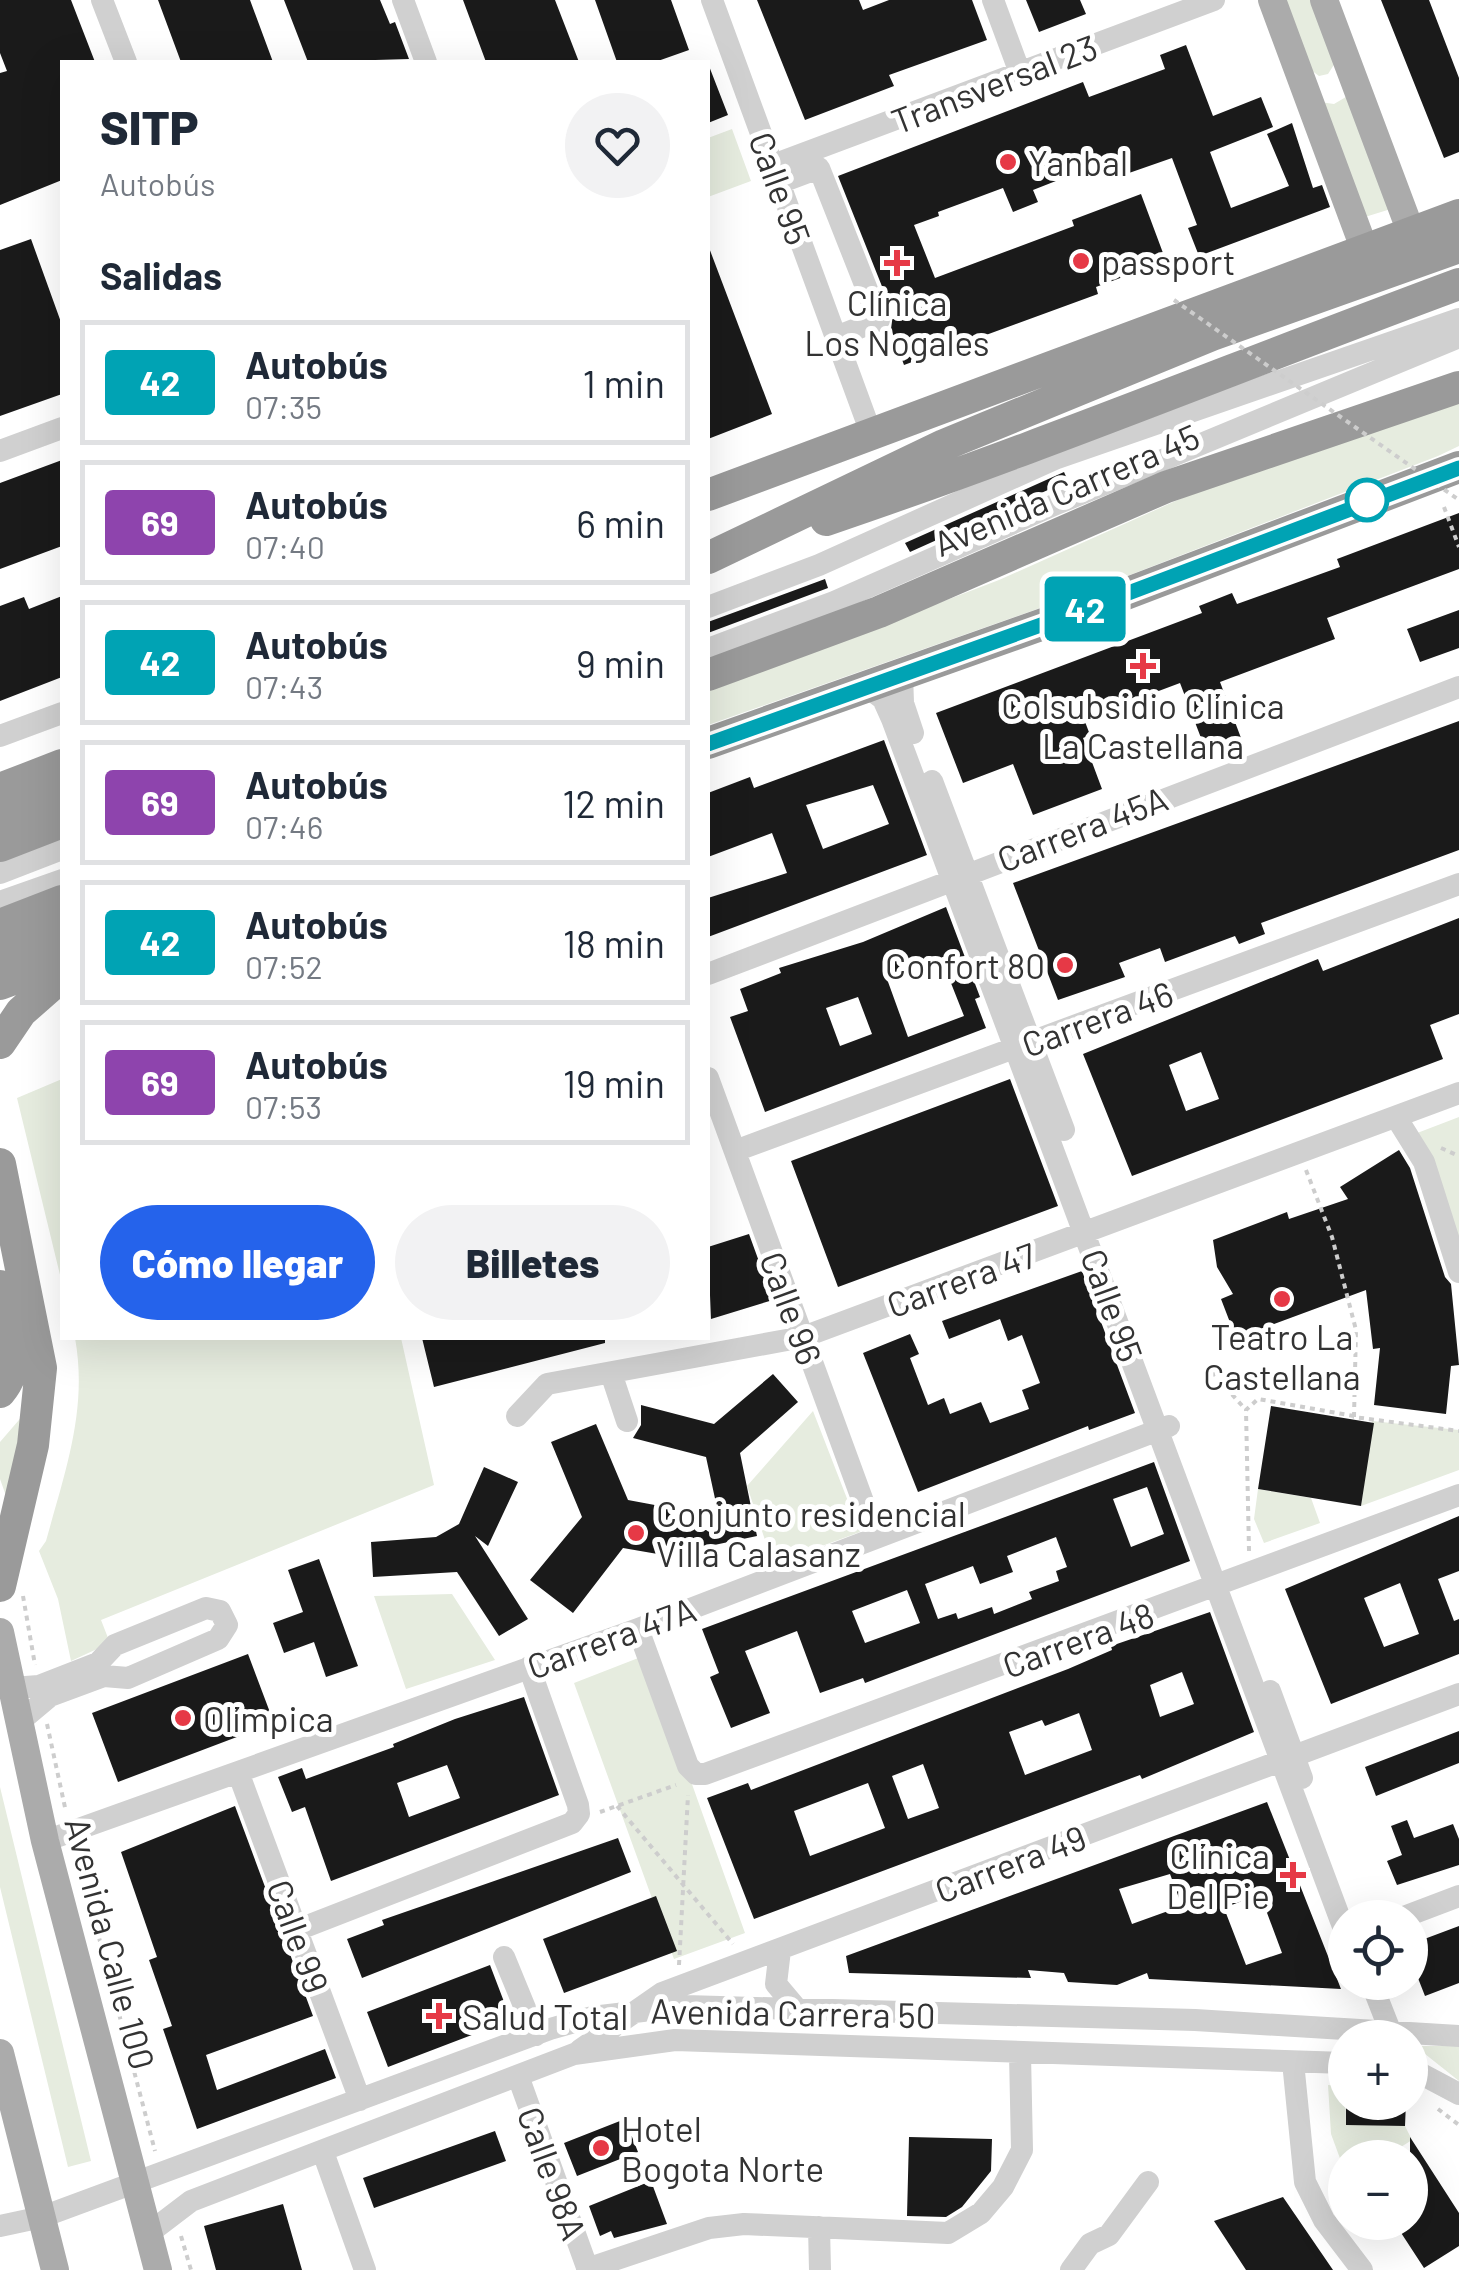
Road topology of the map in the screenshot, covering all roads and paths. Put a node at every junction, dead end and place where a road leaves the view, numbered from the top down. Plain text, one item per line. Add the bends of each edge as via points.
1 (102, 0) edge
2 (402, 0) edge
3 (712, 0) edge
4 (993, 0) edge
5 (1214, 0) edge
6 (1272, 0) edge
7 (1324, 0) edge
8 (125, 60) edge
9 (425, 60) edge
10 (1350, 68) junction
11 (1020, 73) junction
12 (1301, 79) junction
13 (776, 174) junction
14 (1459, 215) edge
15 (1412, 232) junction
16 (1459, 247) edge
17 (1364, 248) junction
18 (1459, 284) edge
19 (1174, 300) dead end
20 (1459, 305) edge
21 (1459, 319) edge
22 (1459, 336) edge
23 (836, 337) junction
24 (1399, 350) junction
25 (1459, 350) edge
26 (1282, 378) junction
27 (1459, 387) edge
28 (1289, 409) junction
29 (60, 429) edge
30 (872, 433) junction
31 (944, 444) junction
32 (0, 451) edge
33 (1455, 476) edge
34 (710, 494) edge
35 (710, 504) edge
36 (1444, 507) dead end
37 (1459, 546) edge
38 (710, 559) edge
39 (710, 559) edge
40 (710, 605) edge
41 (710, 648) edge
42 (902, 674) junction
43 (710, 675) edge
44 (867, 687) junction
45 (1459, 687) edge
46 (60, 714) edge
47 (0, 736) edge
48 (710, 743) edge
49 (60, 766) edge
50 (0, 789) edge
51 (60, 794) edge
52 (0, 815) edge
53 (60, 823) edge
54 (0, 846) edge
55 (60, 850) edge
56 (0, 873) edge
57 (959, 875) junction
58 (60, 881) edge
59 (1459, 884) edge
60 (0, 902) edge
61 (60, 902) edge
62 (0, 924) edge
63 (60, 934) edge
64 (0, 956) edge
65 (60, 963) edge
66 (710, 973) edge
67 (60, 978) edge
68 (0, 984) edge
69 (0, 1042) edge
70 (1024, 1045) junction
71 (710, 1091) edge
72 (1459, 1094) edge
73 (1396, 1117) junction
74 (715, 1122) edge
75 (734, 1151) junction
76 (1298, 1152) junction
77 (0, 1164) edge
78 (1093, 1230) junction
79 (1459, 1272) edge
80 (0, 1286) edge
81 (803, 1338) junction
82 (1212, 1372) dead end
83 (610, 1373) junction
84 (0, 1392) edge
85 (1246, 1410) junction
86 (517, 1416) dead end
87 (1354, 1416) junction
88 (628, 1420) dead end
89 (1165, 1427) junction
90 (1459, 1432) edge
91 (1459, 1495) edge
92 (876, 1538) junction
93 (1244, 1560) dead end
94 (1223, 1586) junction
95 (11, 1587) edge
96 (638, 1628) junction
97 (0, 1632) edge
98 (529, 1667) junction
99 (31, 1692) junction
100 (1459, 1694) edge
101 (1286, 1758) junction
102 (238, 1772) junction
103 (617, 1806) junction
104 (572, 1823) junction
105 (58, 1836) junction
106 (684, 1886) junction
107 (1459, 1896) edge
108 (1334, 1900) edge
109 (1345, 1900) edge
110 (1428, 1908) edge
111 (297, 1930) junction
112 (736, 1947) dead end
113 (780, 1950) junction
114 (504, 1957) dead end
115 (678, 1967) dead end
116 (635, 2010) junction
117 (797, 2010) junction
118 (1328, 2030) edge
119 (536, 2035) junction
120 (1428, 2035) edge
121 (1459, 2036) edge
122 (0, 2053) edge
123 (574, 2054) junction
124 (1020, 2054) junction
125 (1293, 2062) junction
126 (1328, 2063) edge
127 (518, 2076) junction
128 (1428, 2078) edge
129 (1459, 2094) edge
130 (360, 2100) junction
131 (323, 2152) junction
132 (158, 2161) dead end
133 (136, 2182) junction
134 (1148, 2182) dead end
135 (42, 2217) junction
136 (0, 2226) edge
137 (819, 2227) junction
138 (149, 2233) junction
139 (182, 2238) dead end
140 (588, 2269) edge
141 (55, 2270) edge
142 (158, 2270) edge
143 (191, 2270) edge
144 (366, 2270) edge
145 (820, 2270) edge
146 (1071, 2270) edge
147 (1362, 2270) edge

1 - 8 street
2 - 9 street
3 - 13 street, Calle 95
4 - 11 street
5 - 11 street, Transversal 23
6 - 12 main road
7 - 10 main road
10 - 12 main road via 1331,86
10 - 15 main road
11 - 13 street, Transversal 23
12 - 17 main road
13 - 23 street, Calle 95
13 - 23 street via 819,168 879,320
14 - 15 highway
15 - 17 highway
16 - 31 highway, Avenida Carrera 45 via 1212,336
17 - 30 highway
18 - 38 highway, Avenida Carrera 45 via 963,474
19 - 33 path, bridge
20 - 26 street
21 - 24 street
22 - 24 street
23 - 30 street, Calle 95
24 - 26 street
24 - 28 street
25 - 28 street
26 - 40 street via 1057,458 819,565
27 - 43 highway, Avenida Carrera 45 via 1166,487 879,612
28 - 41 street
29 - 32 street
30 - 34 highway
31 - 35 highway
31 - 39 highway, Avenida Carrera 45
33 - 42 highway
36 - 37 path
42 - 44 highway
42 - 57 street, Calle 95 via 906,715
44 - 48 highway
44 - 57 street, Calle 95 via 888,708
45 - 57 street, Carrera 45A
46 - 47 street
49 - 50 highway
51 - 52 highway
53 - 54 highway
55 - 56 street
57 - 66 street, Carrera 45A
57 - 70 street, Calle 95
58 - 60 street
59 - 70 street, Carrera 46
61 - 62 highway
63 - 64 highway
65 - 68 highway
67 - 69 highway via 21,1012
70 - 75 street, Carrera 46
70 - 78 street, Calle 95
71 - 74 street, Calle 96
72 - 73 street, Carrera 47
73 - 76 street, Carrera 47
73 - 79 street via 1424,1162
74 - 75 street, Calle 96
75 - 81 street, Calle 96
76 - 78 street, Carrera 47
76 - 87 path via 1332,1237 1356,1330
77 - 95 highway via 40,1368
78 - 81 street, Carrera 47
78 - 89 street, Calle 95
80 - 84 highway via 14,1354 14,1372
81 - 83 street, Carrera 47
81 - 92 street, Calle 96
82 - 85 path
83 - 86 street, Carrera 47 via 547,1384
83 - 88 street
85 - 87 path via 1258,1399
85 - 93 path via 1251,1548
87 - 90 path
89 - 92 street, Carrera 47A
89 - 94 street, Calle 95
91 - 94 street, Carrera 48
92 - 96 street, Carrera 47A
94 - 96 street, Carrera 48 via 696,1774
94 - 101 street, Calle 95
95 - 99 path
96 - 98 street, Carrera 47A
97 - 99 main road, Avenida Calle 100
98 - 102 street, Carrera 47A
98 - 104 street via 578,1805
99 - 99 street via 104,1676 128,1678 218,1640 227,1625 220,1612 206,1608 115,1645 98,1663
99 - 105 path
99 - 105 main road, Avenida Calle 100 via 19,1722
100 - 101 street, Carrera 49
101 - 108 street, Calle 95
101 - 109 street, Calle 95
101 - 113 street, Carrera 49
102 - 105 street, Carrera 47A
102 - 111 street, Calle 99
103 - 104 path
103 - 106 path
103 - 106 path via 689,1780
104 - 111 street
105 - 132 path
105 - 133 main road, Avenida Calle 100
106 - 112 path
106 - 115 path
107 - 110 street
111 - 130 street, Calle 99
113 - 116 street, Carrera 49 via 662,1993
113 - 117 street via 776,1984
114 - 119 street
116 - 117 street, Avenida Carrera 50
116 - 119 street, Avenida Carrera 50
116 - 123 street, Carrera 49
117 - 118 street, Avenida Carrera 50
119 - 130 street, Avenida Carrera 50
120 - 121 street, Avenida Carrera 50
122 - 135 main road
123 - 124 street, Avenida Carrera 50 via 675,2040
123 - 127 street, Avenida Carrera 50
124 - 125 street, Avenida Carrera 50
124 - 137 street via 1022,2150 981,2214 948,2233
125 - 126 street, Avenida Carrera 50
125 - 147 street via 1305,2182
127 - 131 street, Avenida Carrera 50
127 - 140 street, Calle 98A
128 - 129 street
130 - 133 street, Avenida Carrera 50
131 - 138 street, Avenida Carrera 50 via 191,2201
131 - 144 street
133 - 135 street, Avenida Carrera 50
133 - 138 main road, Avenida Calle 100
134 - 146 street via 1109,2235 1090,2244
135 - 136 street, Avenida Carrera 50
135 - 141 main road
137 - 140 street via 709,2228
137 - 145 street
138 - 142 main road, Avenida Calle 100
139 - 143 path

